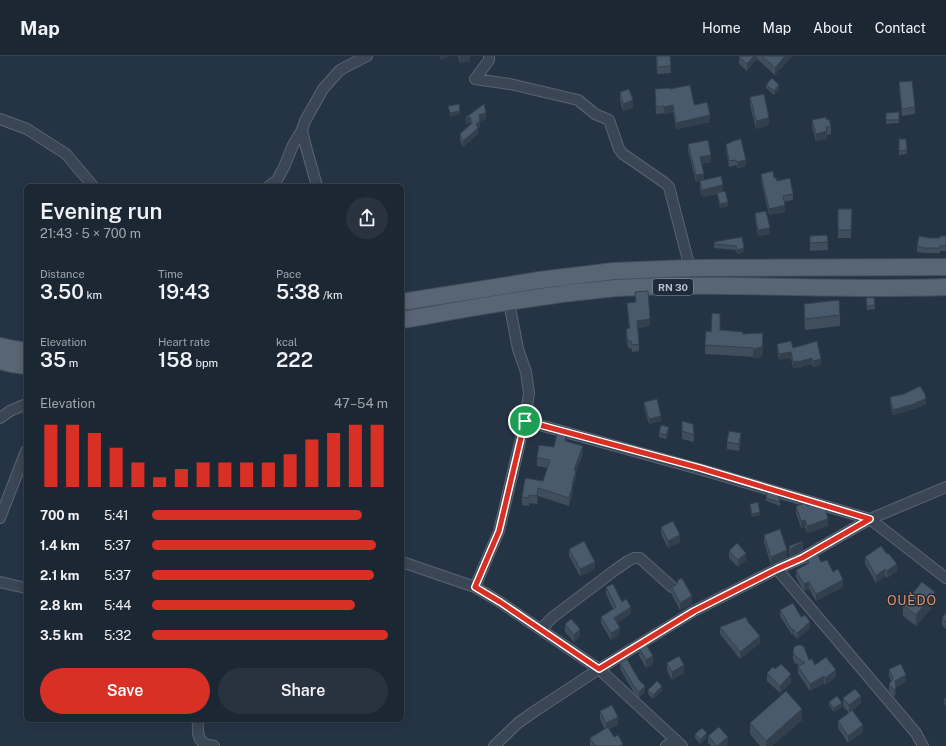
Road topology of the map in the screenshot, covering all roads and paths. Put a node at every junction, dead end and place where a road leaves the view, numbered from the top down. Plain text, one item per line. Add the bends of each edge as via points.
1 (367, 56) edge
2 (489, 56) edge
3 (0, 119) edge
4 (302, 130) junction
5 (91, 184) edge
6 (271, 184) edge
7 (316, 184) edge
8 (690, 268) junction
9 (946, 268) edge
10 (946, 287) edge
11 (404, 302) edge
12 (509, 302) junction
13 (404, 320) edge
14 (0, 346) edge
15 (24, 351) edge
16 (0, 361) edge
17 (24, 366) edge
18 (24, 405) edge
19 (0, 418) edge
20 (525, 421) junction
21 (24, 456) edge
22 (946, 487) edge
23 (0, 518) edge
24 (870, 519) junction
25 (404, 563) edge
26 (777, 569) junction
27 (946, 578) edge
28 (0, 582) edge
29 (475, 587) junction
30 (672, 587) edge
31 (24, 588) edge
32 (541, 629) junction
33 (599, 669) junction
34 (198, 722) edge
35 (679, 743) edge
36 (214, 746) edge
37 (494, 746) edge
38 (666, 746) edge
39 (923, 746) edge

1 - 4 street via 340,70 323,89 304,121
2 - 8 street via 489,60 475,80 510,84 578,100 595,114 609,120 623,154 669,187
3 - 5 street via 27,129 66,154
4 - 6 street via 284,167
4 - 7 street
8 - 9 main road, RN 30 / RN 30
8 - 11 main road, RN 30 / RN 30 via 614,272 540,280
10 - 12 main road, RN 30 via 616,288
12 - 13 main road, RN 30
12 - 20 street via 529,393
14 - 15 main road
16 - 17 main road
18 - 19 street
20 - 24 street via 700,468
20 - 29 street via 499,531
21 - 23 street
22 - 24 street
24 - 26 street via 802,558
24 - 27 street
25 - 29 street
26 - 33 street via 694,611
26 - 39 street via 916,733
28 - 31 street
29 - 32 street
30 - 32 street via 640,558 634,558
32 - 33 street
33 - 35 street
33 - 37 street via 518,723
34 - 36 street via 198,731 203,743
35 - 38 street

